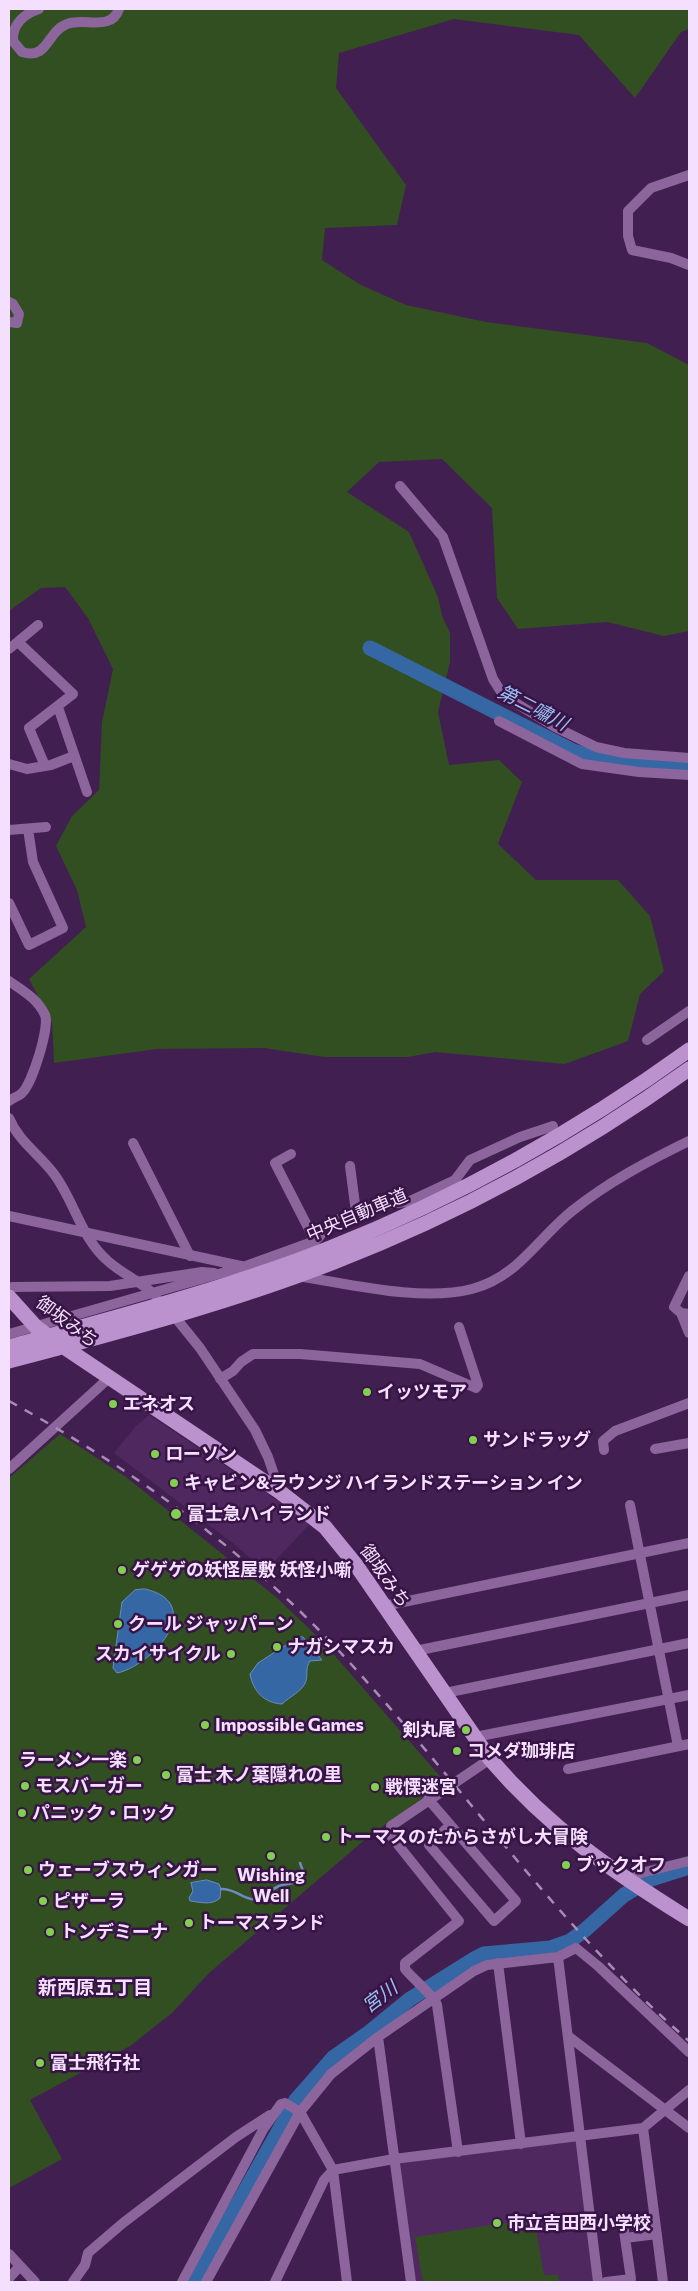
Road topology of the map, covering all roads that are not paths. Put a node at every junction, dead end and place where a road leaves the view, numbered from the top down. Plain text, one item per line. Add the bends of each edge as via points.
1 (39, 9) edge
2 (119, 9) edge
3 (12, 24) edge
4 (689, 175) edge
5 (689, 265) edge
6 (9, 302) edge
7 (9, 322) edge
8 (400, 486) dead end
9 (38, 625) dead end
10 (18, 642) junction
11 (9, 649) edge
12 (58, 707) junction
13 (498, 721) dead end
14 (74, 756) junction
15 (689, 758) edge
16 (9, 764) edge
17 (45, 766) junction
18 (689, 775) edge
19 (87, 792) dead end
20 (46, 827) dead end
21 (28, 828) junction
22 (9, 830) edge
23 (9, 903) edge
24 (9, 981) edge
25 (689, 1011) edge
26 (647, 1040) dead end
27 (689, 1050) edge
28 (689, 1069) edge
29 (9, 1101) edge
30 (9, 1118) edge
31 (552, 1126) dead end
32 (689, 1141) edge
33 (133, 1143) dead end
34 (291, 1154) dead end
35 (350, 1166) dead end
36 (356, 1212) junction
37 (9, 1216) edge
38 (84, 1233) junction
39 (315, 1241) junction
40 (332, 1255) junction
41 (190, 1256) junction
42 (243, 1267) junction
43 (224, 1273) junction
44 (689, 1276) edge
45 (137, 1281) junction
46 (10, 1292) edge
47 (153, 1294) junction
48 (685, 1314) edge
49 (36, 1327) junction
50 (459, 1327) dead end
51 (689, 1333) edge
52 (9, 1334) edge
53 (9, 1347) edge
54 (9, 1361) edge
55 (110, 1377) junction
56 (220, 1379) junction
57 (689, 1403) edge
58 (689, 1443) edge
59 (655, 1449) dead end
60 (604, 1450) dead end
61 (9, 1469) edge
62 (280, 1492) junction
63 (630, 1505) dead end
64 (689, 1543) edge
65 (640, 1554) junction
66 (689, 1595) edge
67 (650, 1603) junction
68 (384, 1606) junction
69 (689, 1643) edge
70 (660, 1649) junction
71 (415, 1651) junction
72 (445, 1693) junction
73 (689, 1695) edge
74 (670, 1699) junction
75 (475, 1737) junction
76 (689, 1744) edge
77 (678, 1746) junction
78 (490, 1759) junction
79 (568, 1769) dead end
80 (428, 1799) junction
81 (450, 1826) junction
82 (689, 1861) edge
83 (636, 1885) junction
84 (689, 1918) edge
85 (558, 1957) junction
86 (498, 1963) junction
87 (434, 1998) junction
88 (568, 2036) junction
89 (378, 2038) junction
90 (689, 2052) edge
91 (689, 2090) edge
92 (665, 2109) junction
93 (298, 2111) junction
94 (275, 2112) junction
95 (643, 2128) junction
96 (689, 2128) edge
97 (579, 2137) junction
98 (521, 2144) junction
99 (458, 2152) junction
100 (394, 2159) junction
101 (333, 2170) junction
102 (623, 2224) dead end
103 (657, 2234) junction
104 (625, 2238) junction
105 (9, 2254) edge
106 (20, 2266) junction
107 (9, 2278) edge
108 (35, 2282) edge
109 (72, 2282) edge
110 (182, 2282) edge
111 (206, 2282) edge
112 (275, 2282) edge
113 (348, 2282) edge
114 (411, 2282) edge
115 (598, 2282) edge
116 (606, 2282) edge
117 (663, 2282) edge

1 - 3 street
2 - 3 street via 108,21 64,25 35,54 17,48
4 - 5 street via 651,188 628,211 632,250
6 - 7 street via 19,314 17,323
8 - 15 street via 443,537 493,679 503,695 555,727 596,747 624,753
9 - 10 street
10 - 11 street
10 - 12 street via 73,694
12 - 14 street
12 - 17 street via 30,728
13 - 18 street via 582,764
14 - 17 street
14 - 19 street
16 - 17 street via 27,769
20 - 21 street
21 - 22 street
21 - 23 street via 33,862 63,928 30,945
24 - 29 street via 36,1001 46,1018 36,1063 24,1092
25 - 26 street
27 - 40 highway, 中央自動車道 via 590,1118 521,1158
28 - 40 highway, 中央自動車道 via 595,1133 526,1173 443,1215
30 - 38 street via 15,1132 54,1174
31 - 36 street via 470,1160 455,1180 408,1202 384,1204
32 - 42 street via 629,1171 572,1210 508,1273 471,1289 415,1293
33 - 41 street
34 - 39 street via 275,1163
35 - 36 street
36 - 39 street via 327,1223
37 - 38 street
38 - 41 street
38 - 45 street via 108,1262
39 - 42 street
40 - 53 highway, 中央自動車道
40 - 54 highway, 中央自動車道 via 257,1290
41 - 42 street
42 - 43 street
43 - 45 street via 202,1272
43 - 47 street
44 - 48 street via 674,1308
45 - 46 street via 110,1286
45 - 47 street
46 - 49 highway, 御坂みち
47 - 49 street
47 - 56 street via 183,1324
48 - 51 street
49 - 52 street
49 - 55 highway, 御坂みち
50 - 56 street via 478,1385 476,1388 420,1364 300,1354 253,1354
55 - 61 street
55 - 62 highway, 御坂みち
56 - 62 street via 255,1430
57 - 60 street via 615,1431 603,1441
58 - 59 street
62 - 68 highway, 御坂みち via 325,1527
63 - 65 street
64 - 65 street
65 - 67 street
65 - 68 street
66 - 67 street
67 - 70 street
67 - 71 street
68 - 71 highway, 御坂みち
69 - 70 street
70 - 72 street
70 - 74 street
71 - 72 highway, 御坂みち
72 - 75 highway, 御坂みち
73 - 74 street
74 - 75 street
74 - 77 street
75 - 78 highway, 御坂みち
76 - 77 street
77 - 79 street
78 - 80 street
78 - 83 highway, 御坂みち via 542,1815 574,1842
80 - 81 street
80 - 87 street via 391,1826 391,1836 459,1921 406,1963 405,1969
81 - 81 street via 516,1902 494,1921 429,1845
82 - 83 street via 641,1873
83 - 84 highway, 御坂みち
85 - 86 street
85 - 88 street
85 - 90 street via 576,1948
86 - 87 street via 474,1971
86 - 98 street
87 - 89 street
87 - 99 street
88 - 92 street
88 - 97 street
89 - 93 street via 332,2074
89 - 100 street
91 - 92 street
92 - 95 street
92 - 96 street
93 - 94 street via 285,2103
93 - 101 street
93 - 111 street
94 - 109 street via 236,2137 123,2223 88,2253 85,2264
94 - 110 street
95 - 97 street
95 - 103 street
97 - 98 street
97 - 115 street
98 - 99 street
99 - 100 street
100 - 101 street
100 - 114 street
101 - 112 street via 324,2180
101 - 113 street
102 - 104 street
103 - 104 street
103 - 117 street
104 - 116 street via 631,2279
105 - 106 street
106 - 107 street
106 - 108 street

